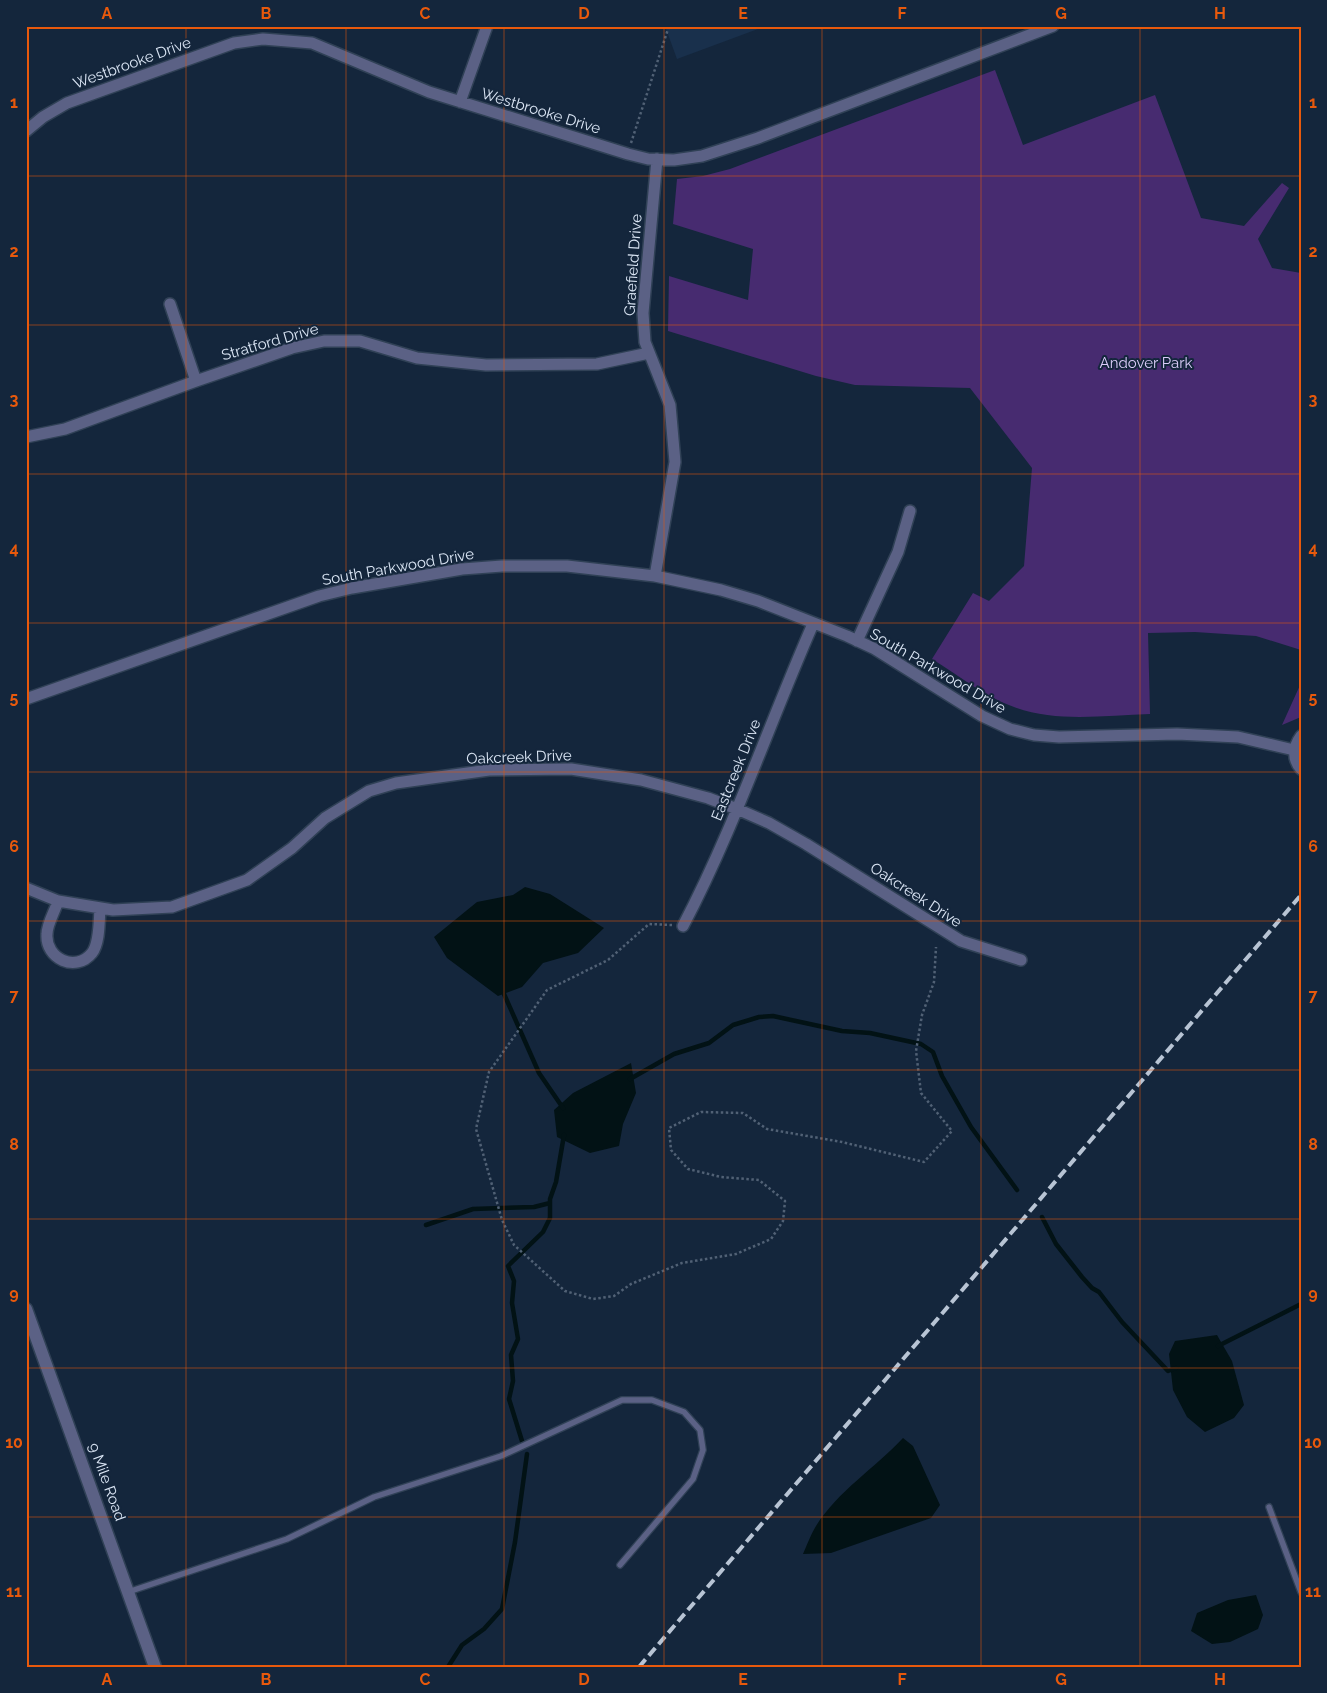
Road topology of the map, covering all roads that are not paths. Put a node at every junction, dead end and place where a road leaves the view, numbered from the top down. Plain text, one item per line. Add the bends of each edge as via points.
1 (487, 26) edge
2 (1053, 26) edge
3 (460, 102) junction
4 (26, 131) edge
5 (657, 159) junction
6 (170, 304) dead end
7 (649, 353) junction
8 (196, 381) junction
9 (26, 437) edge
10 (910, 511) dead end
11 (655, 576) junction
12 (813, 624) junction
13 (857, 641) junction
14 (26, 699) edge
15 (1301, 736) edge
16 (1294, 750) junction
17 (1301, 770) edge
18 (737, 809) junction
19 (26, 888) edge
20 (58, 901) junction
21 (100, 908) junction
22 (683, 926) road end
23 (1021, 960) dead end
24 (26, 1309) edge
25 (1270, 1507) dead end
26 (620, 1565) dead end
27 (128, 1592) junction
28 (1301, 1592) edge
29 (155, 1667) edge

1 - 3 street
2 - 5 street, Westbrooke Drive via 758,138 702,156
3 - 4 street, Westbrooke Drive via 312,43 263,39 234,43 66,103
3 - 5 street, Westbrooke Drive via 628,154
5 - 7 street, Graefield Drive via 643,313
6 - 8 street
7 - 8 street, Stratford Drive via 597,364 486,365 417,358 360,341 324,341 292,348
7 - 11 street, Graefield Drive via 670,405 675,462
8 - 9 street, Stratford Drive via 65,429
10 - 13 street via 898,552
11 - 12 street, South Parkwood Drive via 758,601
11 - 14 street, South Parkwood Drive via 567,566 502,566 462,568 352,588 319,596
12 - 13 street, South Parkwood Drive
12 - 18 street, Eastcreek Drive
13 - 16 street, South Parkwood Drive via 982,716 1010,729 1034,735 1238,737
15 - 16 street
16 - 17 street
18 - 21 street, Oakcreek Drive via 641,780 572,769 490,770 431,777 396,783 352,800 247,880 223,890 172,907
18 - 22 street, Eastcreek Drive via 702,891
18 - 23 street, Oakcreek Drive via 806,844 961,942
19 - 20 street, Oakcreek Drive
20 - 21 street, Oakcreek Drive
20 - 21 street via 47,934 49,946 56,957 65,962 82,962 93,952
24 - 27 street, 9 Mile Road
25 - 28 lane
26 - 27 lane via 693,1479 703,1450 700,1430 684,1412 652,1400 622,1400 501,1456 374,1497 287,1539
27 - 29 street, 9 Mile Road

